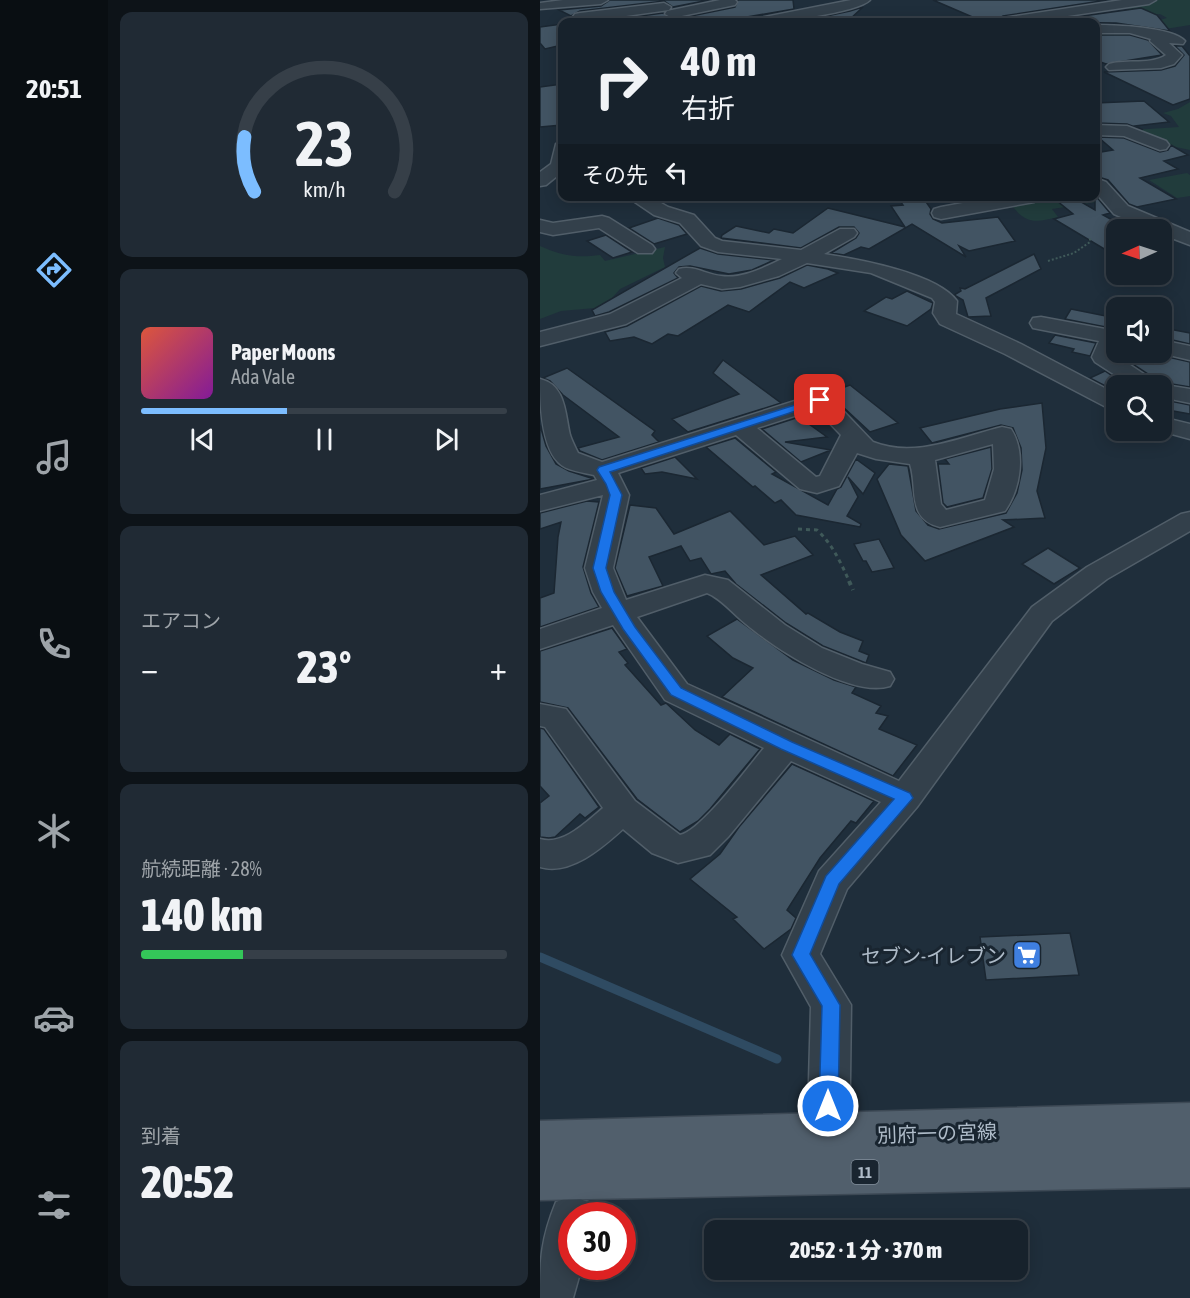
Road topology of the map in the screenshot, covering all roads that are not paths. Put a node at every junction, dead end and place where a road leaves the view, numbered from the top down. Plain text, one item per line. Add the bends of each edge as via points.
1 (601, 0) edge
2 (726, 0) edge
3 (862, 0) edge
4 (1081, 0) edge
5 (1149, 0) edge
6 (1034, 2) dead end
7 (1125, 2) edge
8 (660, 5) edge
9 (544, 6) dead end
10 (1096, 9) junction
11 (579, 18) edge
12 (781, 18) edge
13 (1044, 18) edge
14 (1054, 18) edge
15 (1100, 29) edge
16 (1170, 39) junction
17 (1190, 43) edge
18 (1114, 67) dead end
19 (1100, 130) edge
20 (1160, 145) dead end
21 (1100, 187) edge
22 (644, 201) edge
23 (1007, 201) edge
24 (941, 213) dead end
25 (540, 226) edge
26 (847, 233) dead end
27 (1190, 239) edge
28 (645, 249) dead end
29 (806, 257) junction
30 (1041, 323) dead end
31 (1106, 336) edge
32 (540, 339) edge
33 (1172, 349) edge
34 (1190, 353) edge
35 (1113, 363) edge
36 (1132, 375) edge
37 (1172, 392) edge
38 (1190, 396) edge
39 (544, 397) edge
40 (1106, 398) edge
41 (740, 426) junction
42 (1172, 427) edge
43 (1190, 432) edge
44 (549, 434) edge
45 (854, 434) junction
46 (918, 458) dead end
47 (608, 477) junction
48 (540, 503) edge
49 (1190, 520) edge
50 (620, 612) junction
51 (540, 639) edge
52 (879, 679) dead end
53 (540, 715) edge
54 (786, 745) junction
55 (905, 798) junction
56 (623, 810) junction
57 (540, 854) edge
58 (1190, 1125) edge
59 (540, 1143) edge
60 (828, 1154) junction
61 (1190, 1164) edge
62 (565, 1197) edge
63 (550, 1298) edge

1 - 9 street
2 - 8 street via 730,2
3 - 12 street
4 - 10 street
5 - 7 street
6 - 13 street
7 - 10 street
8 - 11 street
10 - 14 street
15 - 16 street via 1130,28
16 - 17 street
16 - 18 street via 1157,41 1174,52 1171,60 1149,66
19 - 20 street via 1127,131
21 - 27 street via 1121,210
22 - 29 street via 687,219 708,242 718,246
23 - 24 street
25 - 28 street via 553,229 602,222
26 - 29 street
29 - 32 street via 737,282 711,281 693,275 618,319
29 - 40 street via 876,268 939,294 946,301 944,313 948,319
30 - 31 street
33 - 34 street
35 - 36 street
37 - 38 street
39 - 44 street
41 - 45 street via 820,400
41 - 45 street via 809,484 817,485 830,481
41 - 47 street
42 - 43 street
44 - 47 street via 567,457
45 - 46 street via 864,447 876,452
47 - 48 street
47 - 50 street via 616,495 599,568
49 - 55 street via 1097,573 1042,614
50 - 51 street
50 - 52 street via 712,584 778,637 806,653 851,673
50 - 54 street via 676,692
53 - 56 street via 555,717
54 - 55 street
54 - 56 street via 698,845 678,849 664,843
55 - 60 street via 832,881 801,955 831,1005
56 - 57 street via 566,853 554,857
58 - 60 main road, 別府一の宮線 / 11
59 - 60 main road, 別府一の宮線 / 11
60 - 61 main road, 別府一の宮線 / 11
60 - 62 main road, 別府一の宮線 / 11
62 - 63 street

